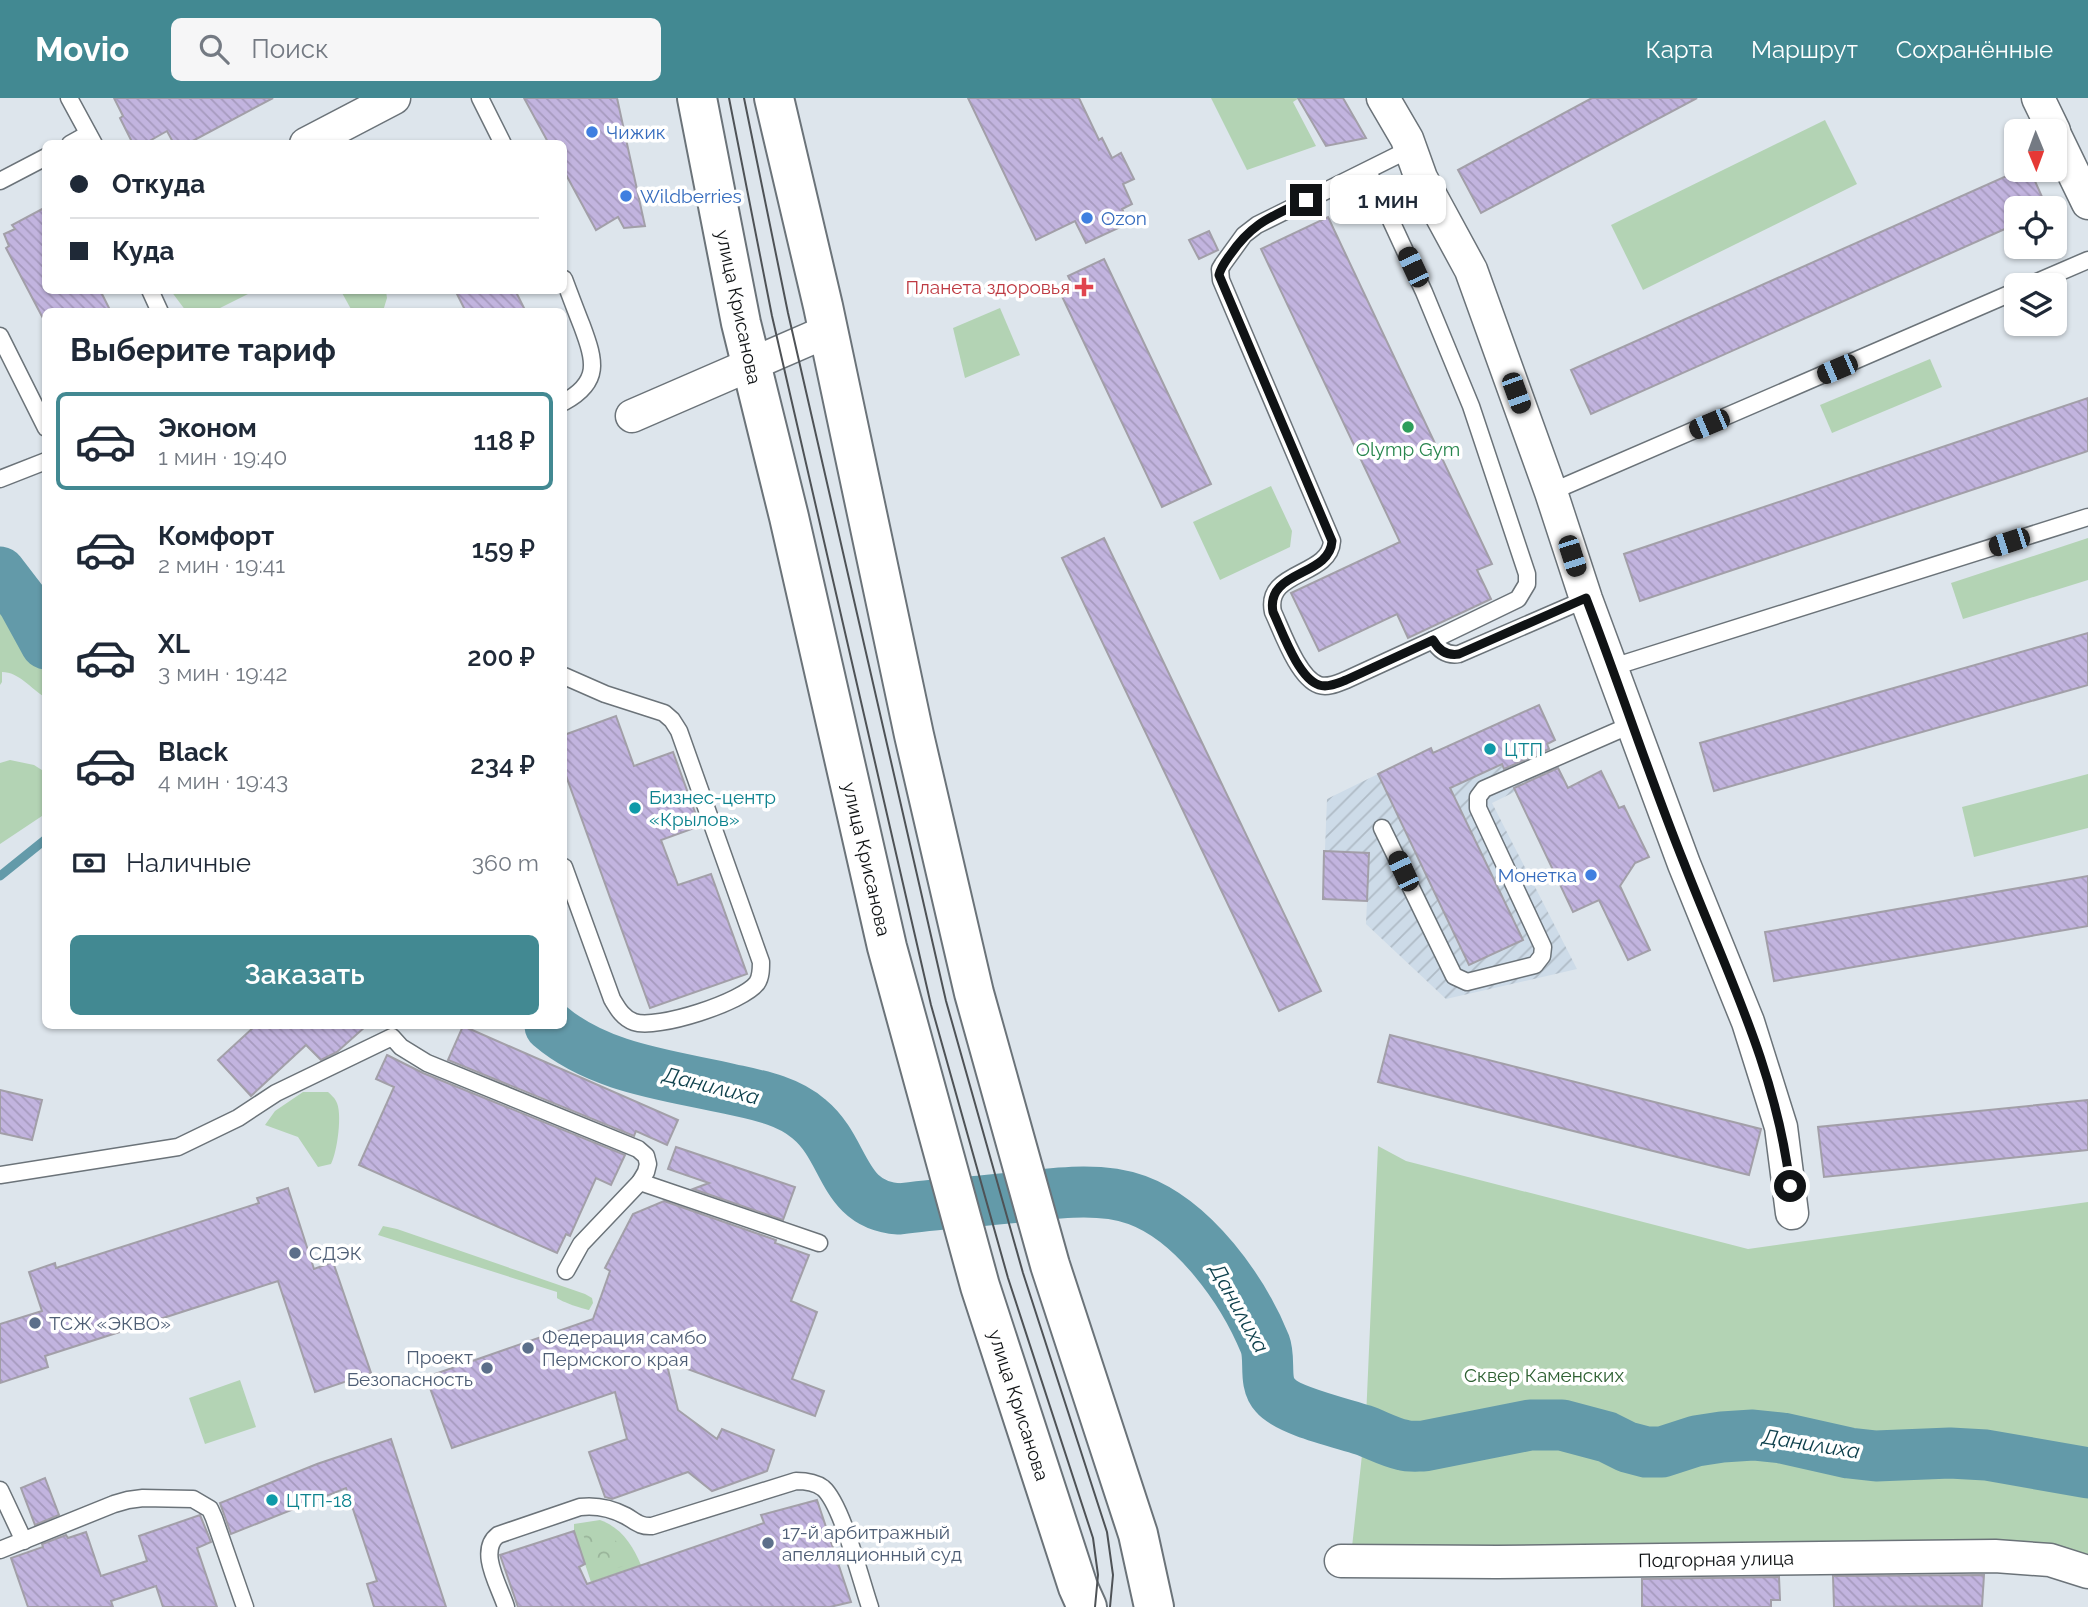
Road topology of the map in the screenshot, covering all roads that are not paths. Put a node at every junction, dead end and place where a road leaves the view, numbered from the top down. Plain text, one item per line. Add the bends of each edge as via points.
1 (69, 98) edge
2 (394, 98) edge
3 (480, 98) edge
4 (697, 98) edge
5 (774, 98) edge
6 (1382, 98) edge
7 (2038, 98) edge
8 (2048, 119) edge
9 (91, 139) edge
10 (314, 140) edge
11 (501, 140) edge
12 (1410, 149) junction
13 (42, 159) edge
14 (2078, 159) edge
15 (1368, 171) junction
16 (0, 181) edge
17 (2088, 203) edge
18 (2088, 260) edge
19 (2058, 273) edge
20 (567, 287) edge
21 (2004, 296) edge
22 (828, 331) junction
23 (0, 336) edge
24 (751, 365) junction
25 (567, 400) edge
26 (632, 416) dead end
27 (42, 420) edge
28 (42, 463) edge
29 (0, 479) edge
30 (1551, 492) junction
31 (2088, 517) edge
32 (1586, 598) junction
33 (1433, 640) junction
34 (1613, 667) junction
35 (567, 677) edge
36 (1633, 724) junction
37 (1382, 828) dead end
38 (567, 875) edge
39 (395, 1031) edge
40 (0, 1175) edge
41 (640, 1182) junction
42 (1792, 1213) dead end
43 (819, 1243) dead end
44 (566, 1271) dead end
45 (0, 1490) edge
46 (24, 1541) junction
47 (0, 1550) edge
48 (1341, 1561) dead end
49 (2088, 1572) edge
50 (245, 1607) edge
51 (506, 1607) edge
52 (870, 1607) edge
53 (1087, 1607) edge
54 (1154, 1607) edge

1 - 9 lane
2 - 10 street
3 - 11 lane
4 - 24 main road, улица Крисанова
5 - 22 main road
6 - 12 street
7 - 8 street
12 - 15 lane
12 - 30 street via 1471,270
13 - 16 lane
14 - 17 street
15 - 33 lane via 1471,406 1527,574 1518,599
15 - 33 lane via 1257,225 1244,235 1219,275 1332,541 1326,558 1281,584 1271,604 1303,672 1321,686 1334,685
18 - 19 lane
20 - 25 lane via 593,358 583,389
21 - 30 lane
22 - 24 street
22 - 54 main road via 974,993 1050,1265 1138,1534
23 - 27 lane
24 - 26 street
24 - 53 main road, улица Крисанова via 904,1013 980,1286
28 - 29 lane
30 - 32 street
31 - 34 lane
32 - 33 lane via 1459,654 1440,650
32 - 34 street
34 - 36 street
35 - 38 lane via 672,720 761,962 756,984 740,996 676,1020 648,1024 625,1018 612,999
36 - 37 lane via 1485,789 1478,797 1478,808 1543,947 1535,965 1467,982 1454,976
36 - 42 street via 1773,1095 1787,1157
39 - 40 lane via 178,1147
39 - 41 lane via 401,1047 427,1063 638,1149 648,1164
41 - 43 lane
41 - 44 lane via 581,1244
45 - 46 lane
46 - 47 lane
46 - 50 lane via 114,1504 143,1498 193,1499 203,1503 215,1518
48 - 49 street, Подгорная улица via 2014,1556 2050,1560
51 - 52 lane via 489,1551 498,1535 589,1506 609,1508 640,1525 652,1526 796,1481 814,1483 835,1504

